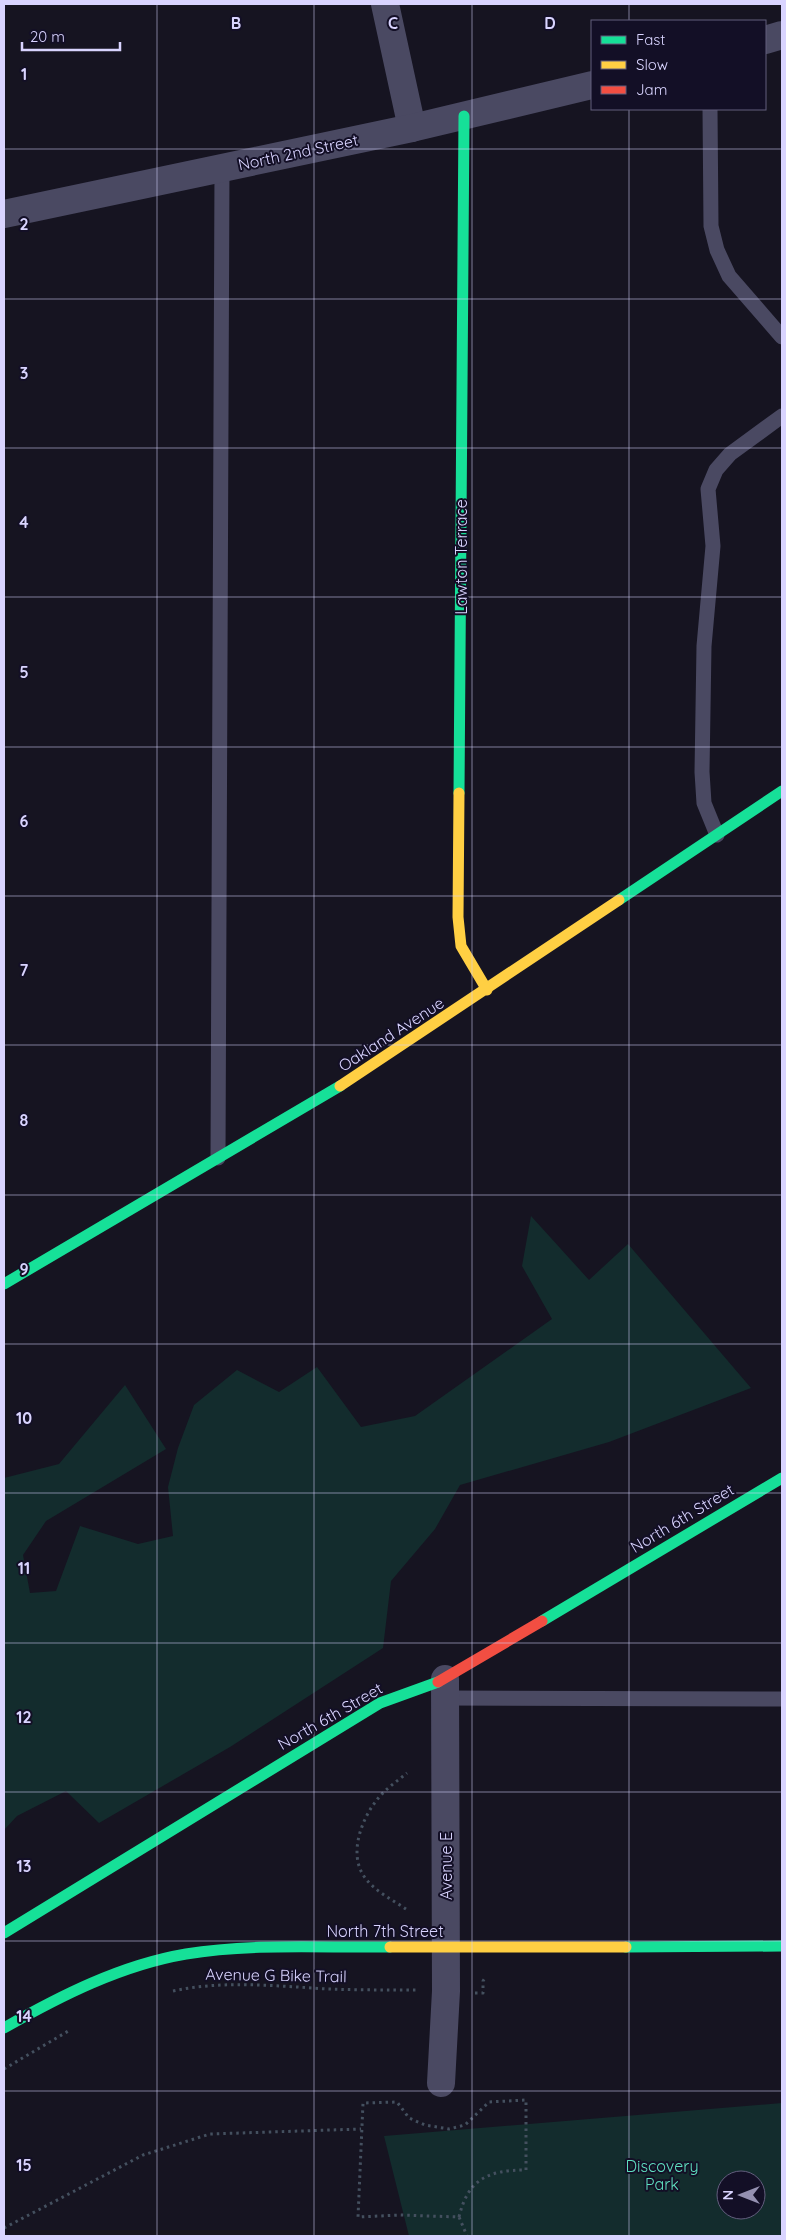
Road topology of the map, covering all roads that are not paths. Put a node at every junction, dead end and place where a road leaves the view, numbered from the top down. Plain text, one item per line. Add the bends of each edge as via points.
1 (385, 4) edge
2 (782, 35) edge
3 (766, 40) edge
4 (591, 85) edge
5 (710, 110) edge
6 (464, 116) junction
7 (412, 128) junction
8 (222, 168) junction
9 (4, 214) edge
10 (782, 337) edge
11 (782, 416) edge
12 (782, 791) edge
13 (717, 835) junction
14 (488, 990) junction
15 (218, 1158) junction
16 (4, 1284) edge
17 (782, 1478) edge
18 (445, 1688) junction
19 (782, 1699) edge
20 (4, 1933) edge
21 (782, 1946) edge
22 (446, 1948) junction
23 (4, 2028) edge
24 (441, 2083) dead end

1 - 7 street
2 - 3 street
4 - 6 street, North 2nd Street
5 - 10 lane via 711,226 717,250 728,276
6 - 7 street, North 2nd Street
6 - 14 street, Lawton Terrace via 458,917 461,946
7 - 8 street, North 2nd Street
8 - 9 street, North 2nd Street
8 - 15 lane
11 - 13 lane via 730,454 716,470 708,488 714,546 704,646 702,772 704,803
12 - 13 street, Oakland Avenue
13 - 14 street, Oakland Avenue
14 - 15 street, Oakland Avenue via 352,1079
15 - 16 street, Oakland Avenue
17 - 18 street, North 6th Street
18 - 19 lane
18 - 20 street, North 6th Street via 380,1703
18 - 22 street, Avenue E
21 - 22 street, North 7th Street
22 - 23 street, North 7th Street via 245,1948 177,1956 92,1983 45,2004
22 - 24 street, Avenue E

